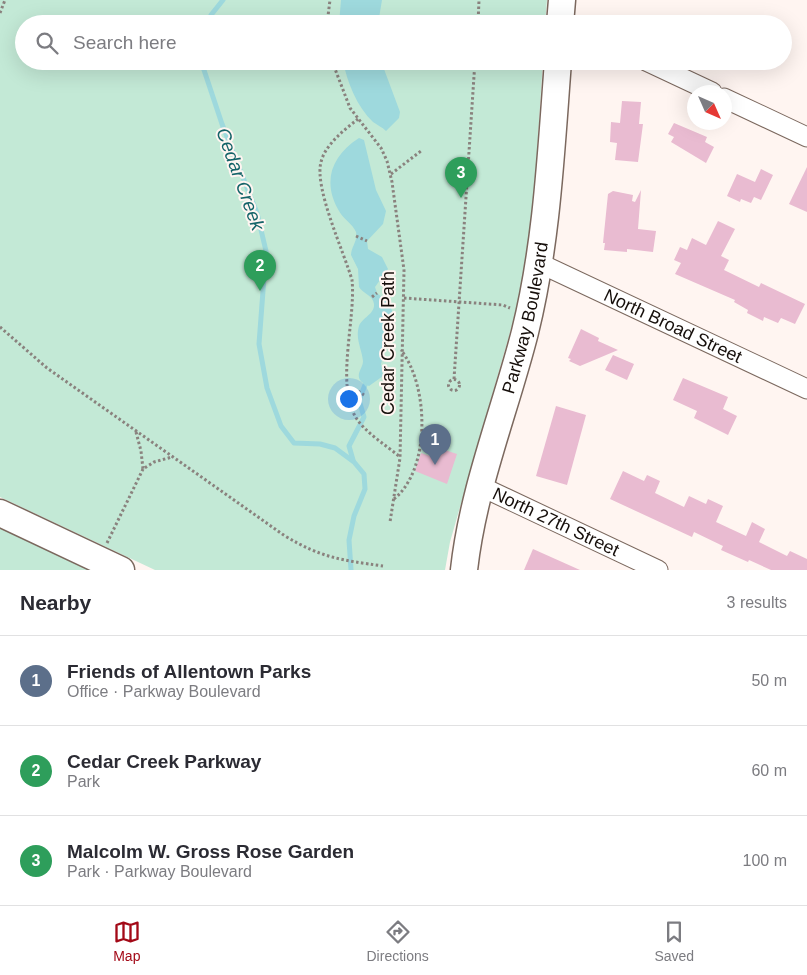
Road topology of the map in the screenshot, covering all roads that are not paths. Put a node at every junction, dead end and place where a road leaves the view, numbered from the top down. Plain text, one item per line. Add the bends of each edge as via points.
1 (557, 70) edge
2 (665, 70) edge
3 (697, 85) edge
4 (732, 102) edge
5 (807, 137) edge
6 (539, 263) junction
7 (807, 389) edge
8 (480, 486) junction
9 (0, 513) edge
10 (121, 570) edge
11 (464, 570) edge
12 (658, 570) edge

1 - 6 street, Parkway Boulevard via 549,189
2 - 3 street
4 - 5 street
6 - 7 street, North Broad Street
6 - 8 street, Parkway Boulevard via 525,331
8 - 11 street, Parkway Boulevard
8 - 12 street, North 27th Street
9 - 10 street

